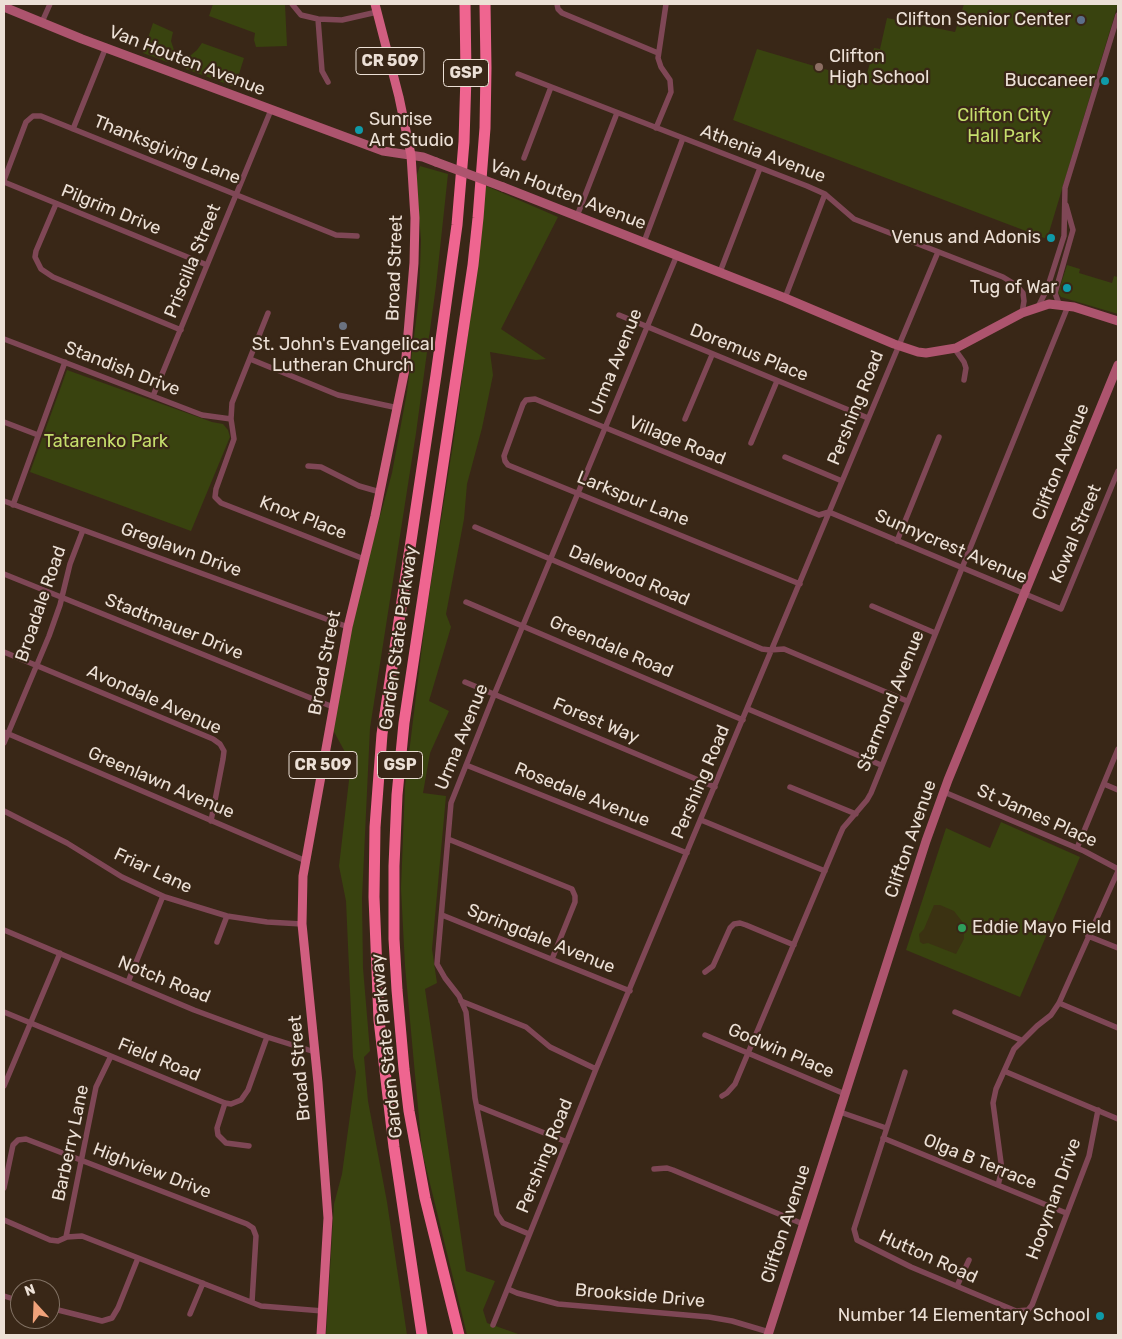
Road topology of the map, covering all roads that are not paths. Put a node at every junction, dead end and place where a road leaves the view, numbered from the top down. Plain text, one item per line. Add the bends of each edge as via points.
1 (50, 4) edge
2 (292, 4) edge
3 (466, 4) edge
4 (486, 4) edge
5 (557, 4) edge
6 (666, 4) edge
7 (4, 7) edge
8 (376, 8) edge
9 (1118, 15) edge
10 (318, 19) junction
11 (42, 22) junction
12 (106, 48) junction
13 (658, 53) junction
14 (518, 74) dead end
15 (328, 82) dead end
16 (551, 87) junction
17 (271, 110) junction
18 (617, 113) junction
19 (73, 128) junction
20 (656, 128) junction
21 (683, 138) junction
22 (411, 155) junction
23 (524, 158) dead end
24 (760, 168) junction
25 (4, 181) edge
26 (825, 194) junction
27 (236, 195) junction
28 (1065, 196) junction
29 (56, 204) junction
30 (578, 216) junction
31 (357, 236) dead end
32 (644, 242) junction
33 (938, 252) junction
34 (677, 255) junction
35 (207, 265) junction
36 (720, 272) junction
37 (786, 298) junction
38 (1063, 305) junction
39 (1038, 307) junction
40 (268, 313) dead end
41 (1022, 314) junction
42 (619, 315) dead end
43 (1117, 321) edge
44 (647, 328) junction
45 (181, 330) junction
46 (4, 339) edge
47 (898, 345) junction
48 (954, 348) junction
49 (712, 355) junction
50 (250, 359) junction
51 (64, 362) junction
52 (1118, 365) edge
53 (964, 380) dead end
54 (778, 381) junction
55 (153, 396) junction
56 (398, 408) junction
57 (520, 411) joint
58 (868, 418) junction
59 (232, 419) junction
60 (685, 419) dead end
61 (4, 422) edge
62 (605, 428) junction
63 (38, 435) junction
64 (939, 437) dead end
65 (751, 443) dead end
66 (785, 457) dead end
67 (308, 466) dead end
68 (1118, 471) edge
69 (842, 481) junction
70 (380, 492) junction
71 (578, 493) junction
72 (4, 501) edge
73 (13, 504) junction
74 (829, 512) junction
75 (475, 527) dead end
76 (83, 530) junction
77 (896, 541) junction
78 (364, 559) junction
79 (551, 559) junction
80 (961, 568) junction
81 (4, 574) edge
82 (800, 584) junction
83 (1024, 594) junction
84 (62, 597) junction
85 (466, 602) dead end
86 (872, 606) dead end
87 (1061, 609) joint
88 (523, 625) junction
89 (348, 626) junction
90 (935, 633) junction
91 (772, 650) junction
92 (4, 652) edge
93 (37, 665) junction
94 (465, 682) dead end
95 (494, 694) junction
96 (907, 701) junction
97 (333, 708) junction
98 (748, 709) junction
99 (743, 720) junction
100 (6, 733) edge
101 (4, 743) edge
102 (1118, 749) edge
103 (466, 765) junction
104 (882, 765) junction
105 (1104, 784) junction
106 (715, 787) junction
107 (790, 787) dead end
108 (1118, 790) edge
109 (944, 792) junction
110 (4, 810) edge
111 (856, 814) junction
112 (701, 820) junction
113 (211, 821) junction
114 (448, 839) junction
115 (1077, 848) junction
116 (687, 853) junction
117 (306, 862) junction
118 (1118, 870) edge
119 (825, 871) junction
120 (163, 896) junction
121 (442, 915) junction
122 (227, 916) junction
123 (302, 924) junction
124 (4, 930) edge
125 (1088, 936) junction
126 (217, 942) dead end
127 (794, 945) junction
128 (1118, 948) edge
129 (60, 953) junction
130 (552, 959) junction
131 (705, 972) dead end
132 (128, 982) junction
133 (630, 991) junction
134 (461, 1000) junction
135 (1059, 1003) junction
136 (4, 1012) edge
137 (955, 1012) dead end
138 (30, 1023) junction
139 (1118, 1028) edge
140 (705, 1035) dead end
141 (266, 1037) junction
142 (1021, 1040) junction
143 (315, 1052) junction
144 (748, 1054) junction
145 (111, 1056) junction
146 (596, 1069) junction
147 (1004, 1071) junction
148 (905, 1072) dead end
149 (4, 1086) edge
150 (845, 1094) junction
151 (722, 1096) dead end
152 (225, 1103) junction
153 (477, 1106) junction
154 (1098, 1110) junction
155 (840, 1112) junction
156 (1118, 1118) edge
157 (886, 1128) junction
158 (882, 1138) junction
159 (567, 1142) junction
160 (248, 1146) dead end
161 (81, 1159) junction
162 (654, 1169) dead end
163 (998, 1185) junction
164 (4, 1188) edge
165 (1066, 1214) junction
166 (4, 1220) edge
167 (803, 1224) junction
168 (529, 1234) junction
169 (66, 1237) junction
170 (138, 1258) junction
171 (969, 1260) dead end
172 (203, 1283) junction
173 (957, 1286) junction
174 (508, 1289) junction
175 (1034, 1297) joint
176 (252, 1302) junction
177 (323, 1310) junction
178 (60, 1311) edge
179 (190, 1314) dead end
180 (493, 1325) dead end
181 (768, 1333) edge
182 (322, 1335) edge
183 (422, 1335) edge
184 (458, 1335) edge

1 - 11 street
2 - 10 street via 301,15
3 - 183 highway, Garden State Parkway / GSP via 464,142 457,225 382,734 375,827 379,1020
4 - 184 highway, Garden State Parkway / GSP via 485,118 473,265 404,723 394,866 397,990 410,1111 425,1198
5 - 13 street via 562,13
6 - 13 street
7 - 11 main road, Van Houten Avenue
8 - 10 street via 342,20
8 - 22 main road, Broad Street / CR 509
9 - 28 street
10 - 15 street via 322,72
11 - 12 main road, Van Houten Avenue
12 - 17 main road, Van Houten Avenue
12 - 19 street
13 - 20 street via 661,68 672,85
14 - 16 street, Athenia Avenue
16 - 18 street, Athenia Avenue
16 - 23 street
17 - 22 main road, Van Houten Avenue via 383,151
17 - 27 street, Priscilla Street
18 - 20 street, Athenia Avenue
18 - 30 street
19 - 25 street, Thanksgiving Lane via 41,116 30,117
19 - 27 street, Thanksgiving Lane
20 - 21 street, Athenia Avenue
21 - 24 street, Athenia Avenue
21 - 32 street
22 - 30 main road, Van Houten Avenue, bridge
22 - 56 main road, Broad Street / CR 509 via 414,263 407,360
24 - 26 street, Athenia Avenue
24 - 36 street
25 - 29 street, Pilgrim Drive
26 - 33 street, Athenia Avenue via 854,219
26 - 37 street
27 - 31 street, Thanksgiving Lane via 336,235
27 - 35 street, Priscilla Street
28 - 38 street via 1072,230 1055,293
28 - 39 street via 1064,236
29 - 35 street, Pilgrim Drive
29 - 45 street via 36,251 35,257 41,269 53,278
30 - 32 main road, Van Houten Avenue
32 - 34 main road, Van Houten Avenue
33 - 41 street, Athenia Avenue via 1016,284 1023,293
33 - 47 street, Pershing Road
34 - 36 main road, Van Houten Avenue
34 - 44 street, Urma Avenue
35 - 45 street, Priscilla Street
36 - 37 main road, Van Houten Avenue
37 - 47 main road, Van Houten Avenue
38 - 39 main road, Van Houten Avenue
38 - 43 main road, Van Houten Avenue
38 - 80 street, Starmond Avenue
39 - 41 main road, Van Houten Avenue
40 - 50 street
41 - 48 main road, Van Houten Avenue
42 - 44 street, Doremus Place
44 - 49 street, Doremus Place
44 - 62 street, Urma Avenue
45 - 55 street, Priscilla Street
46 - 51 street, Standish Drive
47 - 48 main road, Van Houten Avenue via 926,353
47 - 58 street, Pershing Road
48 - 53 street via 966,368
49 - 54 street, Doremus Place
49 - 60 street
50 - 56 street via 338,395
50 - 59 street via 232,403
51 - 55 street, Standish Drive
51 - 63 street
52 - 83 main road, Clifton Avenue
54 - 58 street, Doremus Place
54 - 65 street
55 - 59 street, Standish Drive via 202,415
56 - 70 main road, Broad Street / CR 509
57 - 62 street, Village Road via 526,400 535,399
57 - 71 street, Larkspur Lane via 504,456 507,464
58 - 69 street, Pershing Road
59 - 78 street, Knox Place via 232,445 215,493 218,500
61 - 63 street
62 - 71 street, Urma Avenue
62 - 74 street, Village Road via 819,514
63 - 73 street
64 - 77 street
66 - 69 street
67 - 70 street via 321,467 359,486
68 - 87 street, Kowal Street
69 - 74 street, Pershing Road
70 - 78 main road, Broad Street / CR 509
71 - 79 street, Urma Avenue
71 - 82 street, Larkspur Lane
72 - 73 street, Greglawn Drive
73 - 76 street, Greglawn Drive
74 - 77 street, Sunnycrest Avenue
74 - 82 street, Pershing Road
75 - 79 street, Dalewood Road
76 - 84 street, Broadale Road
76 - 89 street, Greglawn Drive
77 - 80 street, Sunnycrest Avenue
78 - 89 main road, Broad Street / CR 509
79 - 88 street, Urma Avenue
79 - 91 street, Dalewood Road
80 - 83 street, Sunnycrest Avenue
80 - 90 street, Starmond Avenue
81 - 84 street, Stadtmauer Drive
82 - 91 street, Pershing Road
83 - 87 street, Sunnycrest Avenue
83 - 109 main road, Clifton Avenue
84 - 93 street, Broadale Road
84 - 97 street, Stadtmauer Drive
85 - 88 street, Greendale Road
86 - 90 street
88 - 95 street, Urma Avenue
88 - 99 street, Greendale Road
89 - 97 main road, Broad Street / CR 509
90 - 96 street, Starmond Avenue
91 - 96 street, Dalewood Road via 784,649
91 - 98 street, Pershing Road
92 - 93 street, Avondale Avenue
93 - 100 street, Broadale Road
93 - 113 street, Avondale Avenue via 220,744 224,751
94 - 95 street, Forest Way
95 - 103 street, Urma Avenue
95 - 106 street, Forest Way
96 - 104 street, Starmond Avenue
97 - 117 main road, Broad Street / CR 509
98 - 99 street, Pershing Road
98 - 104 street
99 - 106 street, Pershing Road
100 - 101 street, Broadale Road
100 - 113 street, Greenlawn Avenue
102 - 105 street
103 - 114 street, Urma Avenue via 451,803
103 - 116 street, Rosedale Avenue
104 - 111 street, Starmond Avenue via 871,793
105 - 108 street
105 - 115 street
106 - 112 street, Pershing Road
107 - 111 street
109 - 115 street, St James Place
109 - 150 main road, Clifton Avenue
110 - 120 street, Friar Lane via 122,877
111 - 119 street, Starmond Avenue via 844,828
112 - 116 street, Pershing Road
112 - 119 street
113 - 117 street, Greenlawn Avenue
114 - 121 street, Urma Avenue
114 - 130 street via 574,891 575,902
115 - 118 street, St James Place
116 - 133 street, Pershing Road
117 - 123 main road, Broad Street / CR 509
118 - 125 street
119 - 127 street, Starmond Avenue
120 - 122 street, Friar Lane
120 - 132 street
121 - 130 street, Springdale Avenue
121 - 134 street, Urma Avenue via 437,964
122 - 123 street, Friar Lane
122 - 126 street
123 - 143 main road, Broad Street / CR 509
124 - 129 street, Notch Road
125 - 128 street
125 - 135 street
127 - 131 street via 746,924 734,924 713,966
127 - 144 street, Starmond Avenue
129 - 132 street, Notch Road
129 - 138 street
130 - 133 street, Springdale Avenue
132 - 141 street, Notch Road
133 - 146 street, Pershing Road
134 - 146 street via 526,1027 550,1047
134 - 153 street, Urma Avenue via 466,1012
135 - 139 street
135 - 142 street via 1051,1015
136 - 138 street, Field Road
137 - 142 street
138 - 145 street, Field Road
138 - 149 street
140 - 144 street, Godwin Place
141 - 143 street, Notch Road
141 - 152 street via 245,1095 236,1103
142 - 147 street
143 - 177 main road, Broad Street / CR 509 via 328,1218
144 - 150 street, Godwin Place
144 - 151 street, Starmond Avenue via 735,1084
145 - 152 street, Field Road
145 - 161 street, Barberry Lane via 96,1087
146 - 159 street, Pershing Road
147 - 154 street
147 - 163 street via 994,1096 1002,1170
148 - 157 street, Hutton Road
150 - 155 main road, Clifton Avenue
152 - 160 street via 218,1135 226,1143
153 - 159 street
153 - 168 street, Urma Avenue via 497,1214 503,1223
154 - 156 street
154 - 165 street, Hooyman Drive via 1089,1156
155 - 157 street
155 - 167 main road, Clifton Avenue
157 - 158 street, Hutton Road
158 - 163 street, Olga B Terrace
158 - 173 street, Hutton Road via 854,1229 857,1240
159 - 168 street, Pershing Road
161 - 164 street, Highview Drive via 22,1138 12,1148
161 - 169 street, Barberry Lane
161 - 176 street, Highview Drive via 253,1228 256,1236
162 - 167 street via 673,1170
163 - 165 street, Olga B Terrace
165 - 175 street, Hooyman Drive
166 - 169 street via 50,1240
167 - 181 main road, Clifton Avenue
168 - 174 street, Pershing Road
169 - 170 street via 82,1236
170 - 172 street
170 - 178 street via 112,1318 102,1322
171 - 173 street
172 - 176 street
172 - 179 street
173 - 175 street, Hutton Road via 1021,1312 1028,1310
174 - 180 street, Pershing Road
174 - 181 street, Brookside Drive via 558,1304 709,1317
176 - 177 street via 267,1307
177 - 182 main road, Broad Street / CR 509

